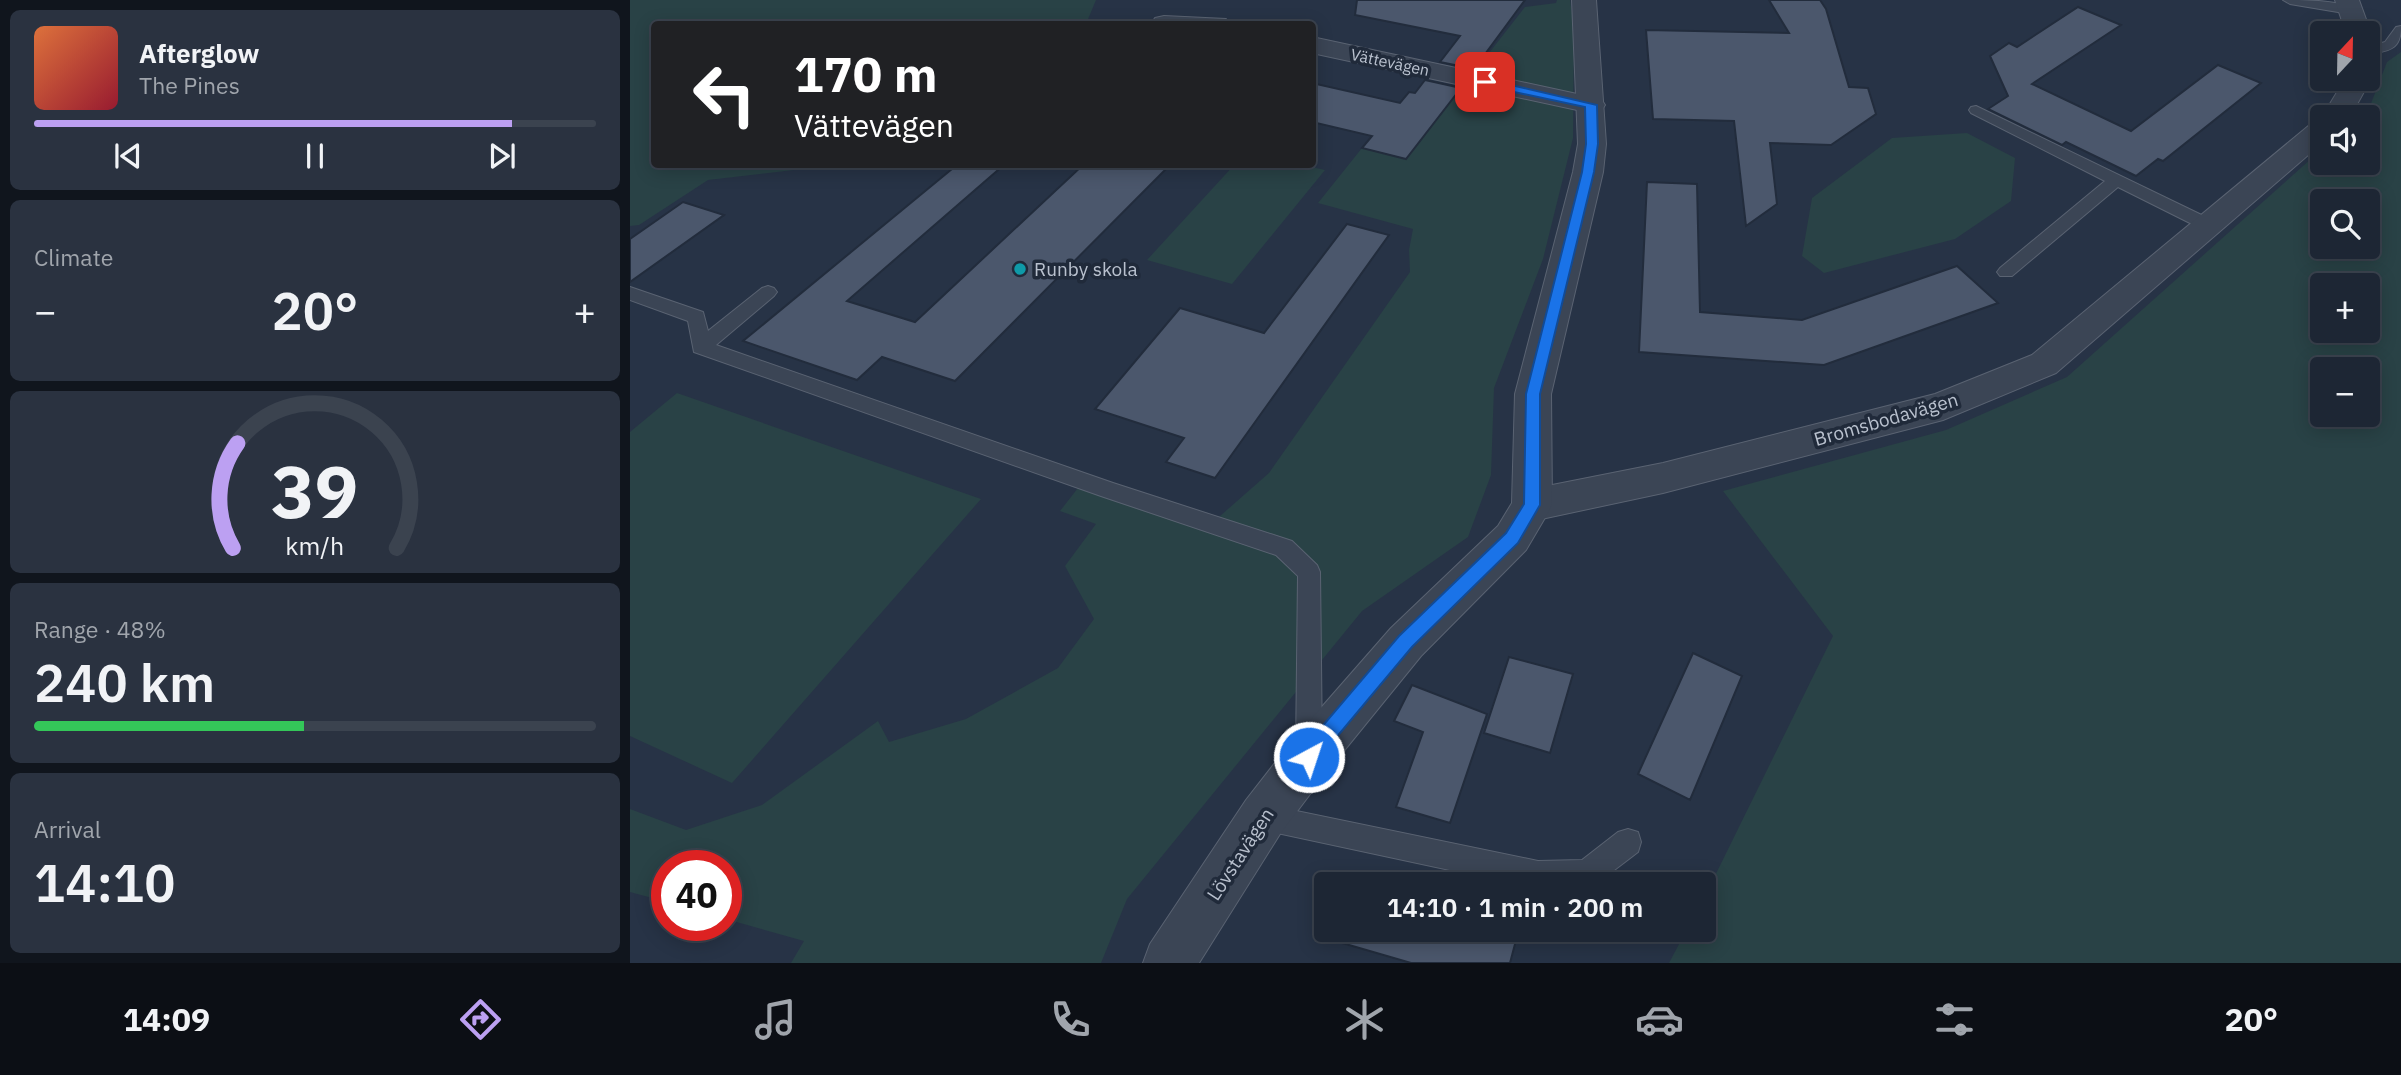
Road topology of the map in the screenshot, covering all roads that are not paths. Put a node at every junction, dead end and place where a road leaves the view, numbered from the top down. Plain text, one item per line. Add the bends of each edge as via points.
1 (1584, 0) edge
2 (2290, 0) edge
3 (2352, 15) edge
4 (2401, 30) edge
5 (1316, 46) edge
6 (2380, 48) edge
7 (1591, 105) junction
8 (1976, 110) dead end
9 (2310, 139) edge
10 (2116, 180) junction
11 (2208, 225) junction
12 (2006, 272) dead end
13 (768, 292) dead end
14 (630, 293) edge
15 (701, 347) junction
16 (1532, 505) junction
17 (1309, 757) junction
18 (1263, 817) junction
19 (1628, 842) dead end
20 (1169, 963) edge

1 - 7 street
2 - 3 lane
4 - 6 lane via 2390,45
5 - 7 street, Vättevägen
7 - 16 street via 1588,172 1533,394
8 - 10 lane
9 - 11 street, Bromsbodavägen
10 - 11 lane
10 - 12 lane
11 - 16 street, Bromsbodavägen via 2043,364 1943,406 1663,478
13 - 15 lane
14 - 15 lane via 697,317
15 - 17 lane via 1284,548 1309,572
16 - 17 street, Lövstavägen via 1512,538 1406,642
17 - 18 street, Lövstavägen
18 - 19 lane via 1538,875 1586,874
18 - 20 street, Lövstavägen

